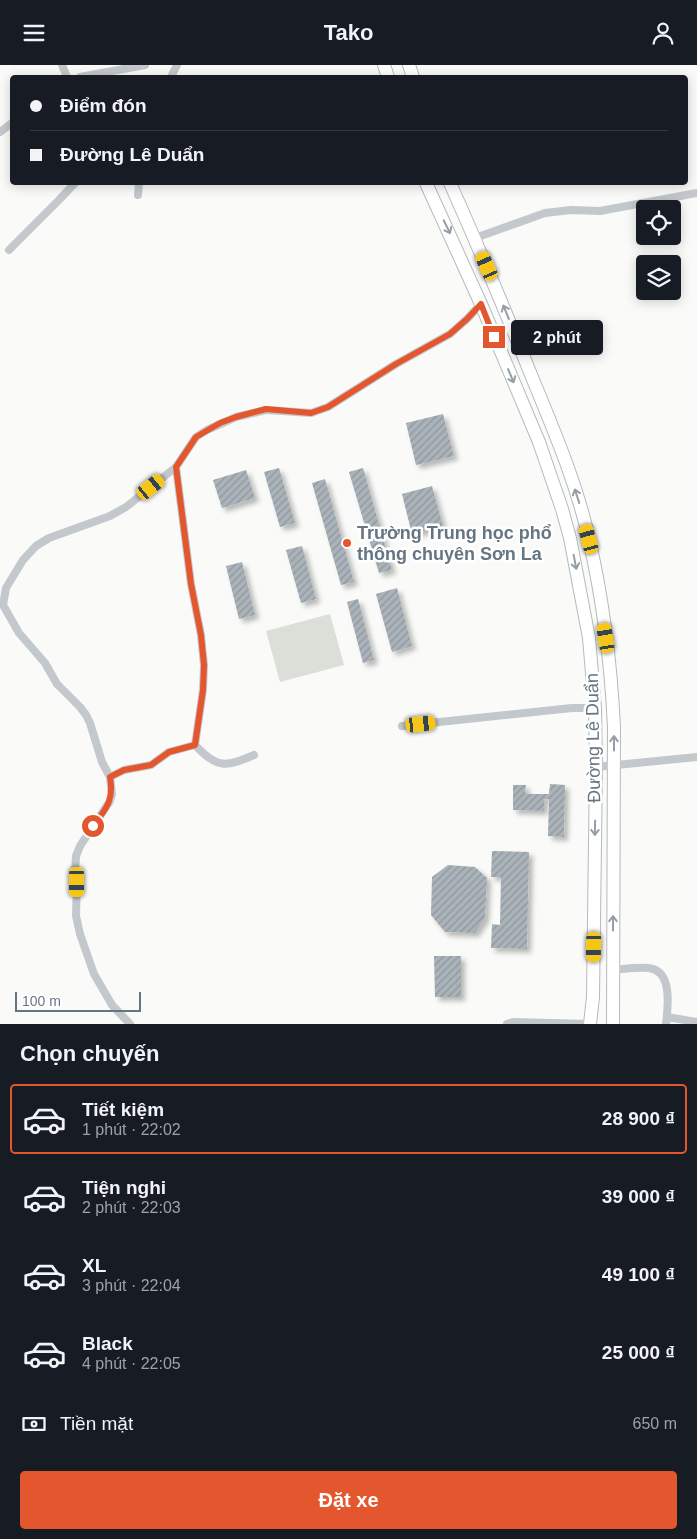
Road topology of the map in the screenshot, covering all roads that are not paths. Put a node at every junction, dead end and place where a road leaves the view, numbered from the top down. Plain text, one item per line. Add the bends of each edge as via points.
1 (145, 65) edge
2 (91, 75) edge
3 (73, 185) edge
4 (138, 185) edge
5 (427, 185) edge
6 (451, 185) edge
7 (697, 193) edge
8 (138, 195) dead end
9 (475, 238) junction
10 (9, 249) dead end
11 (487, 266) junction
12 (468, 273) junction
13 (481, 304) junction
14 (176, 467) junction
15 (595, 708) junction
16 (402, 726) dead end
17 (195, 745) junction
18 (254, 755) dead end
19 (697, 757) edge
20 (615, 766) junction
21 (596, 767) junction
22 (110, 777) junction
23 (613, 970) junction
24 (666, 1021) edge
25 (697, 1022) edge
26 (130, 1024) edge
27 (507, 1024) edge
28 (590, 1024) edge
29 (613, 1024) edge

1 - 2 street
3 - 10 street
4 - 8 street
5 -> 12 main road, Đường Lê Duẩn
6 - 9 main road, Đường Lê Duẩn
7 - 9 street via 600,211 545,213
9 - 11 main road, Đường Lê Duẩn
11 - 12 main road
20 -> 11 main road, Đường Lê Duẩn via 612,689 589,539 563,455
12 - 13 main road, Đường Lê Duẩn
13 - 14 street via 450,334 328,407 311,413 266,409 220,423 196,437
13 -> 15 main road, Đường Lê Duẩn via 539,442 562,509 589,638
14 - 17 street via 204,665
14 - 22 street via 126,507 36,546 12,576 3,600 4,609 19,633 46,663 62,690 86,715
15 - 16 street
15 - 21 main road, Đường Lê Duẩn
17 - 18 street via 205,756 221,764
17 - 22 street via 169,752 151,765 124,770
19 - 20 street
20 - 21 street
23 -> 20 main road, Đường Lê Duẩn
21 -> 28 main road, Đường Lê Duẩn
22 - 26 street via 110,801 76,856 76,916 94,974 112,1005
23 - 24 street via 649,968 661,973 667,985
23 - 29 main road, Đường Lê Duẩn
24 - 25 street
27 - 28 street

